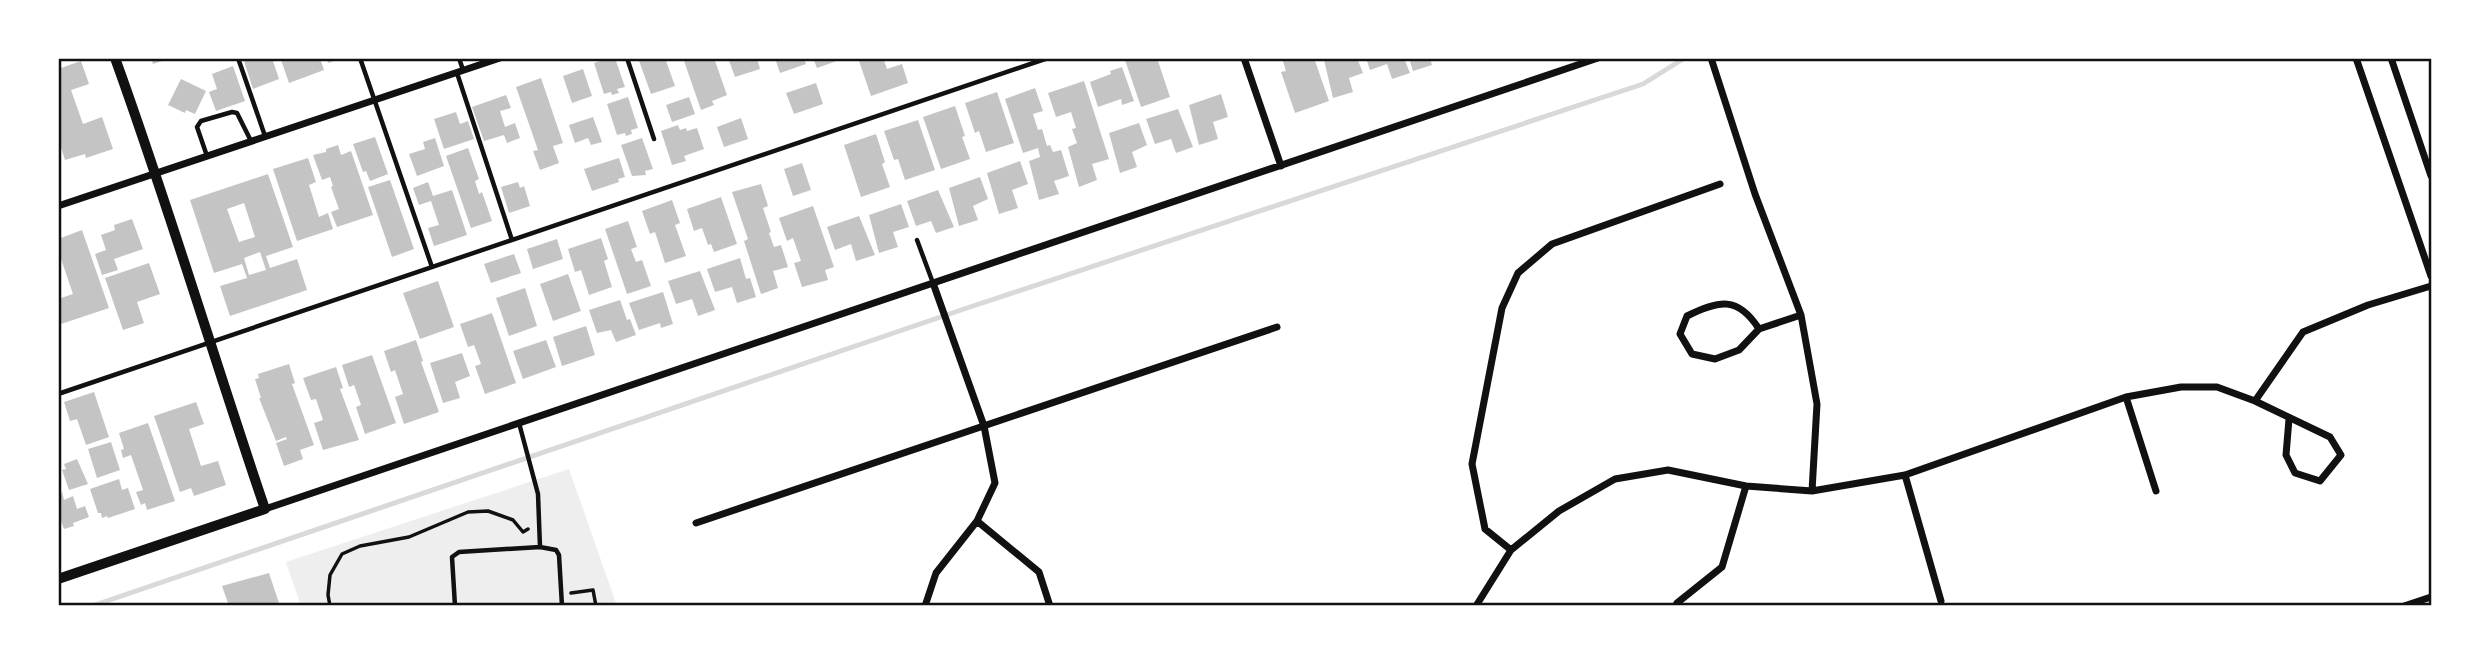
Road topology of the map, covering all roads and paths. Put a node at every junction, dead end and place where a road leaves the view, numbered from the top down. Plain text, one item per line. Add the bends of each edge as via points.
1 (115, 58) edge
2 (237, 58) edge
3 (360, 58) edge
4 (459, 58) edge
5 (500, 58) edge
6 (627, 58) edge
7 (1048, 58) edge
8 (1244, 58) edge
9 (1598, 58) edge
10 (1711, 58) edge
11 (2356, 58) edge
12 (2391, 58) edge
13 (460, 71) junction
14 (374, 100) junction
15 (265, 136) junction
16 (654, 139) dead end
17 (251, 141) junction
18 (207, 156) junction
19 (1281, 166) junction
20 (156, 173) junction
21 (2431, 176) edge
22 (1720, 184) dead end
23 (58, 206) edge
24 (512, 240) junction
25 (916, 240) dead end
26 (432, 267) junction
27 (2431, 276) edge
28 (933, 283) junction
29 (2431, 286) edge
30 (1801, 315) junction
31 (1277, 327) dead end
32 (1759, 329) junction
33 (208, 343) junction
34 (58, 394) edge
35 (2126, 397) junction
36 (2255, 401) junction
37 (2289, 419) junction
38 (518, 423) junction
39 (984, 426) junction
40 (1905, 475) junction
41 (1746, 486) junction
42 (1812, 491) junction
43 (2156, 491) dead end
44 (265, 509) junction
45 (977, 521) junction
46 (696, 523) dead end
47 (529, 528) dead end
48 (540, 547) junction
49 (1511, 550) junction
50 (58, 579) edge
51 (561, 594) junction
52 (2431, 597) edge
53 (1941, 601) dead end
54 (1677, 603) dead end
55 (331, 606) edge
56 (455, 606) edge
57 (562, 606) edge
58 (596, 606) edge
59 (925, 606) edge
60 (1050, 606) edge
61 (1476, 606) edge
62 (2404, 606) edge

1 - 20 street
2 - 15 lane
3 - 14 lane
4 - 13 lane
5 - 13 street
6 - 16 lane
7 - 24 lane
8 - 19 street
9 - 19 street
10 - 30 street
11 - 27 street
12 - 21 street
13 - 14 street
13 - 24 lane
14 - 15 street
14 - 26 lane
15 - 17 street
17 - 18 street
17 - 18 lane via 237,113 201,121 197,127
18 - 20 street
19 - 28 street
20 - 23 street
20 - 33 street
22 - 49 street via 1552,244 1518,274 1502,308 1472,464 1485,528
24 - 26 lane
25 - 28 lane
26 - 33 lane
28 - 38 street
28 - 39 street
29 - 36 street via 2303,332
30 - 32 street
30 - 42 street via 1817,404
31 - 39 street
32 - 32 street via 1739,350 1715,359 1692,354 1680,334 1687,316 1710,305 1736,304
33 - 34 lane
33 - 44 street
35 - 36 street via 2181,387 2217,387
35 - 40 street
35 - 43 street
36 - 37 street
37 - 37 street via 2330,437 2341,455 2320,481 2295,473 2286,454
38 - 44 street
38 - 48 lane via 538,494
39 - 45 street via 995,483
39 - 46 street
40 - 42 street
40 - 53 street
41 - 42 street
41 - 49 street via 1668,470 1615,479 1559,511
41 - 54 street via 1722,567
44 - 50 street
45 - 59 street via 936,572
45 - 60 street via 1039,572
47 - 55 path via 523,532 513,520 488,511 468,512 409,537 360,546 342,554 330,575
48 - 51 lane via 559,555
48 - 56 lane via 458,552 452,557
49 - 61 street
51 - 57 lane
51 - 58 path via 593,590
52 - 62 street

